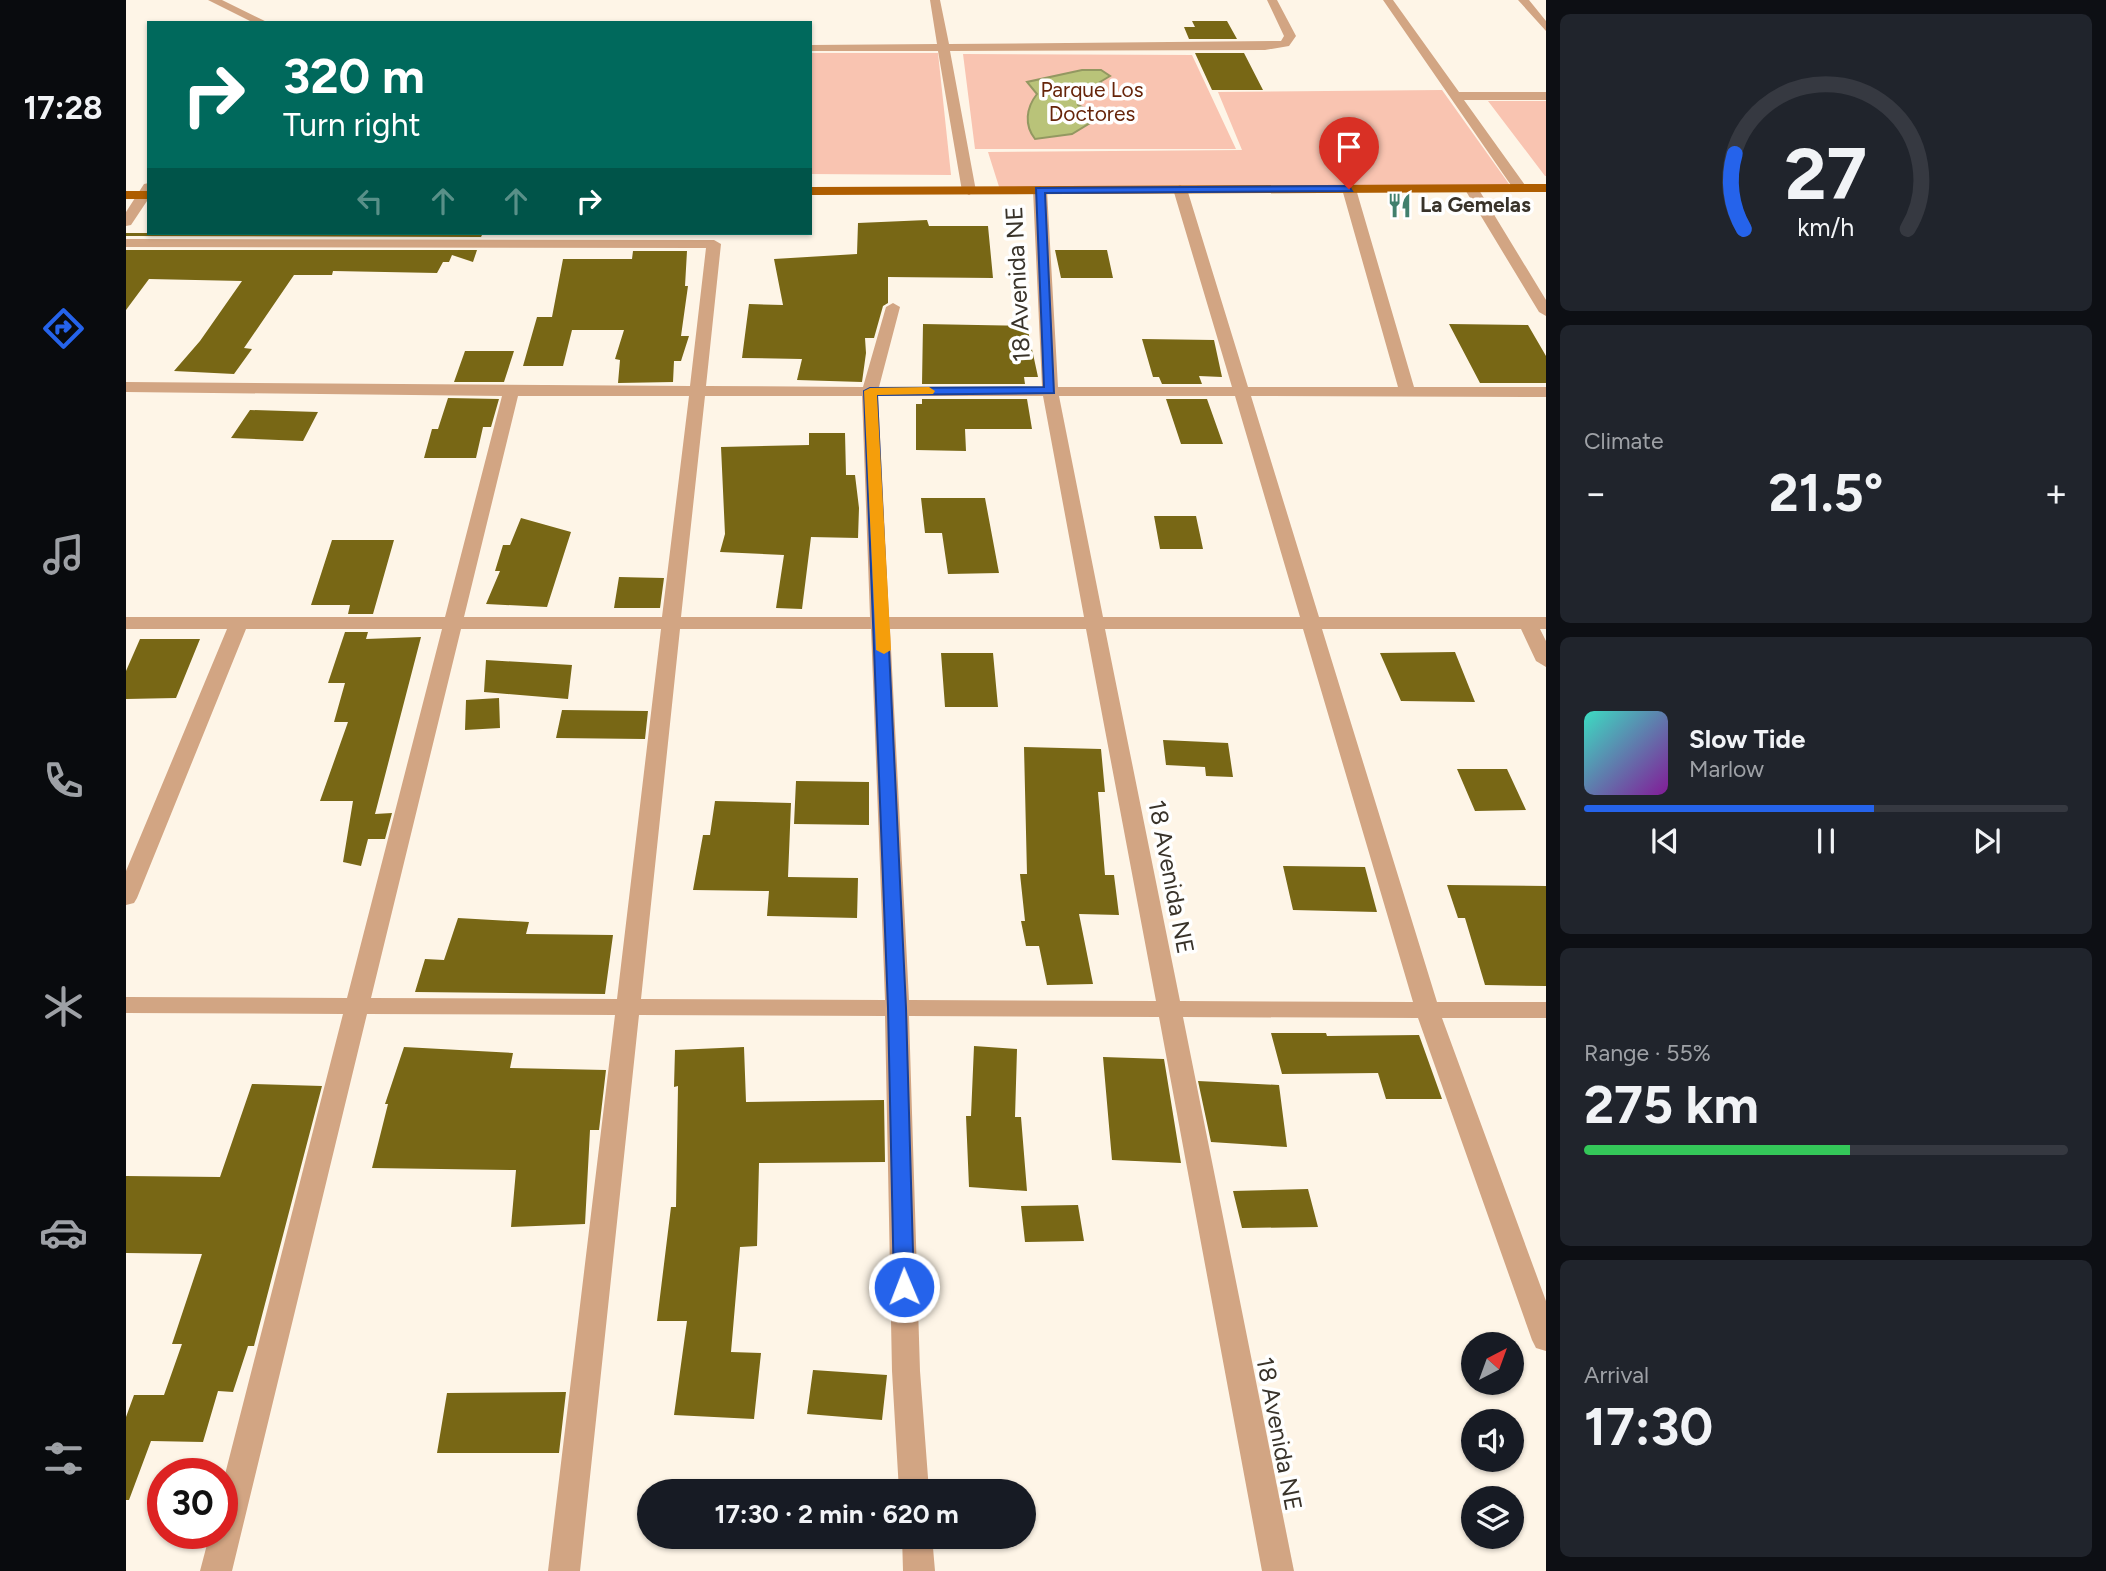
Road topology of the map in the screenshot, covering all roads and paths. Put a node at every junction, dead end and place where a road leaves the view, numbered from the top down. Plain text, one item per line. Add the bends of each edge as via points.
1 (213, 0) edge
2 (935, 0) edge
3 (1272, 0) edge
4 (1388, 0) edge
5 (1523, 0) edge
6 (260, 21) edge
7 (1546, 28) edge
8 (812, 48) edge
9 (942, 48) junction
10 (1456, 96) junction
11 (1546, 96) edge
12 (126, 187) edge
13 (1471, 188) junction
14 (1520, 188) junction
15 (1546, 188) edge
16 (1180, 189) junction
17 (1349, 189) junction
18 (1040, 190) junction
19 (147, 191) edge
20 (812, 191) edge
21 (969, 191) junction
22 (126, 195) edge
23 (126, 222) edge
24 (126, 243) edge
25 (893, 307) dead end
26 (1546, 312) edge
27 (126, 387) edge
28 (697, 390) junction
29 (511, 391) junction
30 (870, 391) junction
31 (1050, 391) junction
32 (1241, 391) junction
33 (1407, 392) junction
34 (1546, 392) edge
35 (126, 623) edge
36 (239, 623) junction
37 (453, 623) junction
38 (671, 623) junction
39 (883, 623) junction
40 (1093, 623) junction
41 (1311, 623) junction
42 (1537, 623) edge
43 (1546, 661) edge
44 (126, 898) edge
45 (126, 1005) edge
46 (357, 1005) junction
47 (628, 1006) junction
48 (897, 1008) junction
49 (1171, 1010) junction
50 (1546, 1010) edge
51 (1428, 1011) junction
52 (1546, 1340) edge
53 (913, 1479) edge
54 (918, 1549) edge
55 (216, 1571) edge
56 (564, 1571) edge
57 (919, 1571) edge
58 (1278, 1571) edge

1 - 6 street
2 - 9 street
3 - 9 street via 1290,36 1285,44
4 - 10 street
5 - 7 street
8 - 9 street
9 - 21 street
10 - 11 street
10 - 14 street
12 - 19 main road
13 - 14 main road
13 - 17 main road
13 - 26 street
14 - 15 main road
16 - 17 main road
16 - 18 main road
16 - 32 street
17 - 33 street
18 - 21 main road
18 - 31 street, 18 Avenida NE
19 - 22 main road
19 - 23 street
20 - 21 main road
24 - 28 street via 714,244
25 - 30 street
27 - 29 street
28 - 29 street
28 - 30 street
28 - 38 street
29 - 37 street
30 - 31 street
30 - 39 street
31 - 32 street
31 - 40 street, 18 Avenida NE
32 - 33 street
32 - 41 street
33 - 34 street
35 - 36 street
36 - 37 street
36 - 44 street
37 - 38 street
37 - 46 street
38 - 39 street
38 - 47 street
39 - 40 street
39 - 48 street
40 - 41 street
40 - 49 street, 18 Avenida NE
41 - 42 street
41 - 51 street
42 - 43 street
45 - 46 street
46 - 47 street
46 - 55 street
47 - 48 street
47 - 56 street
48 - 49 street
48 - 53 street
49 - 51 street
49 - 58 street, 18 Avenida NE
50 - 51 street
51 - 52 street
54 - 57 street

